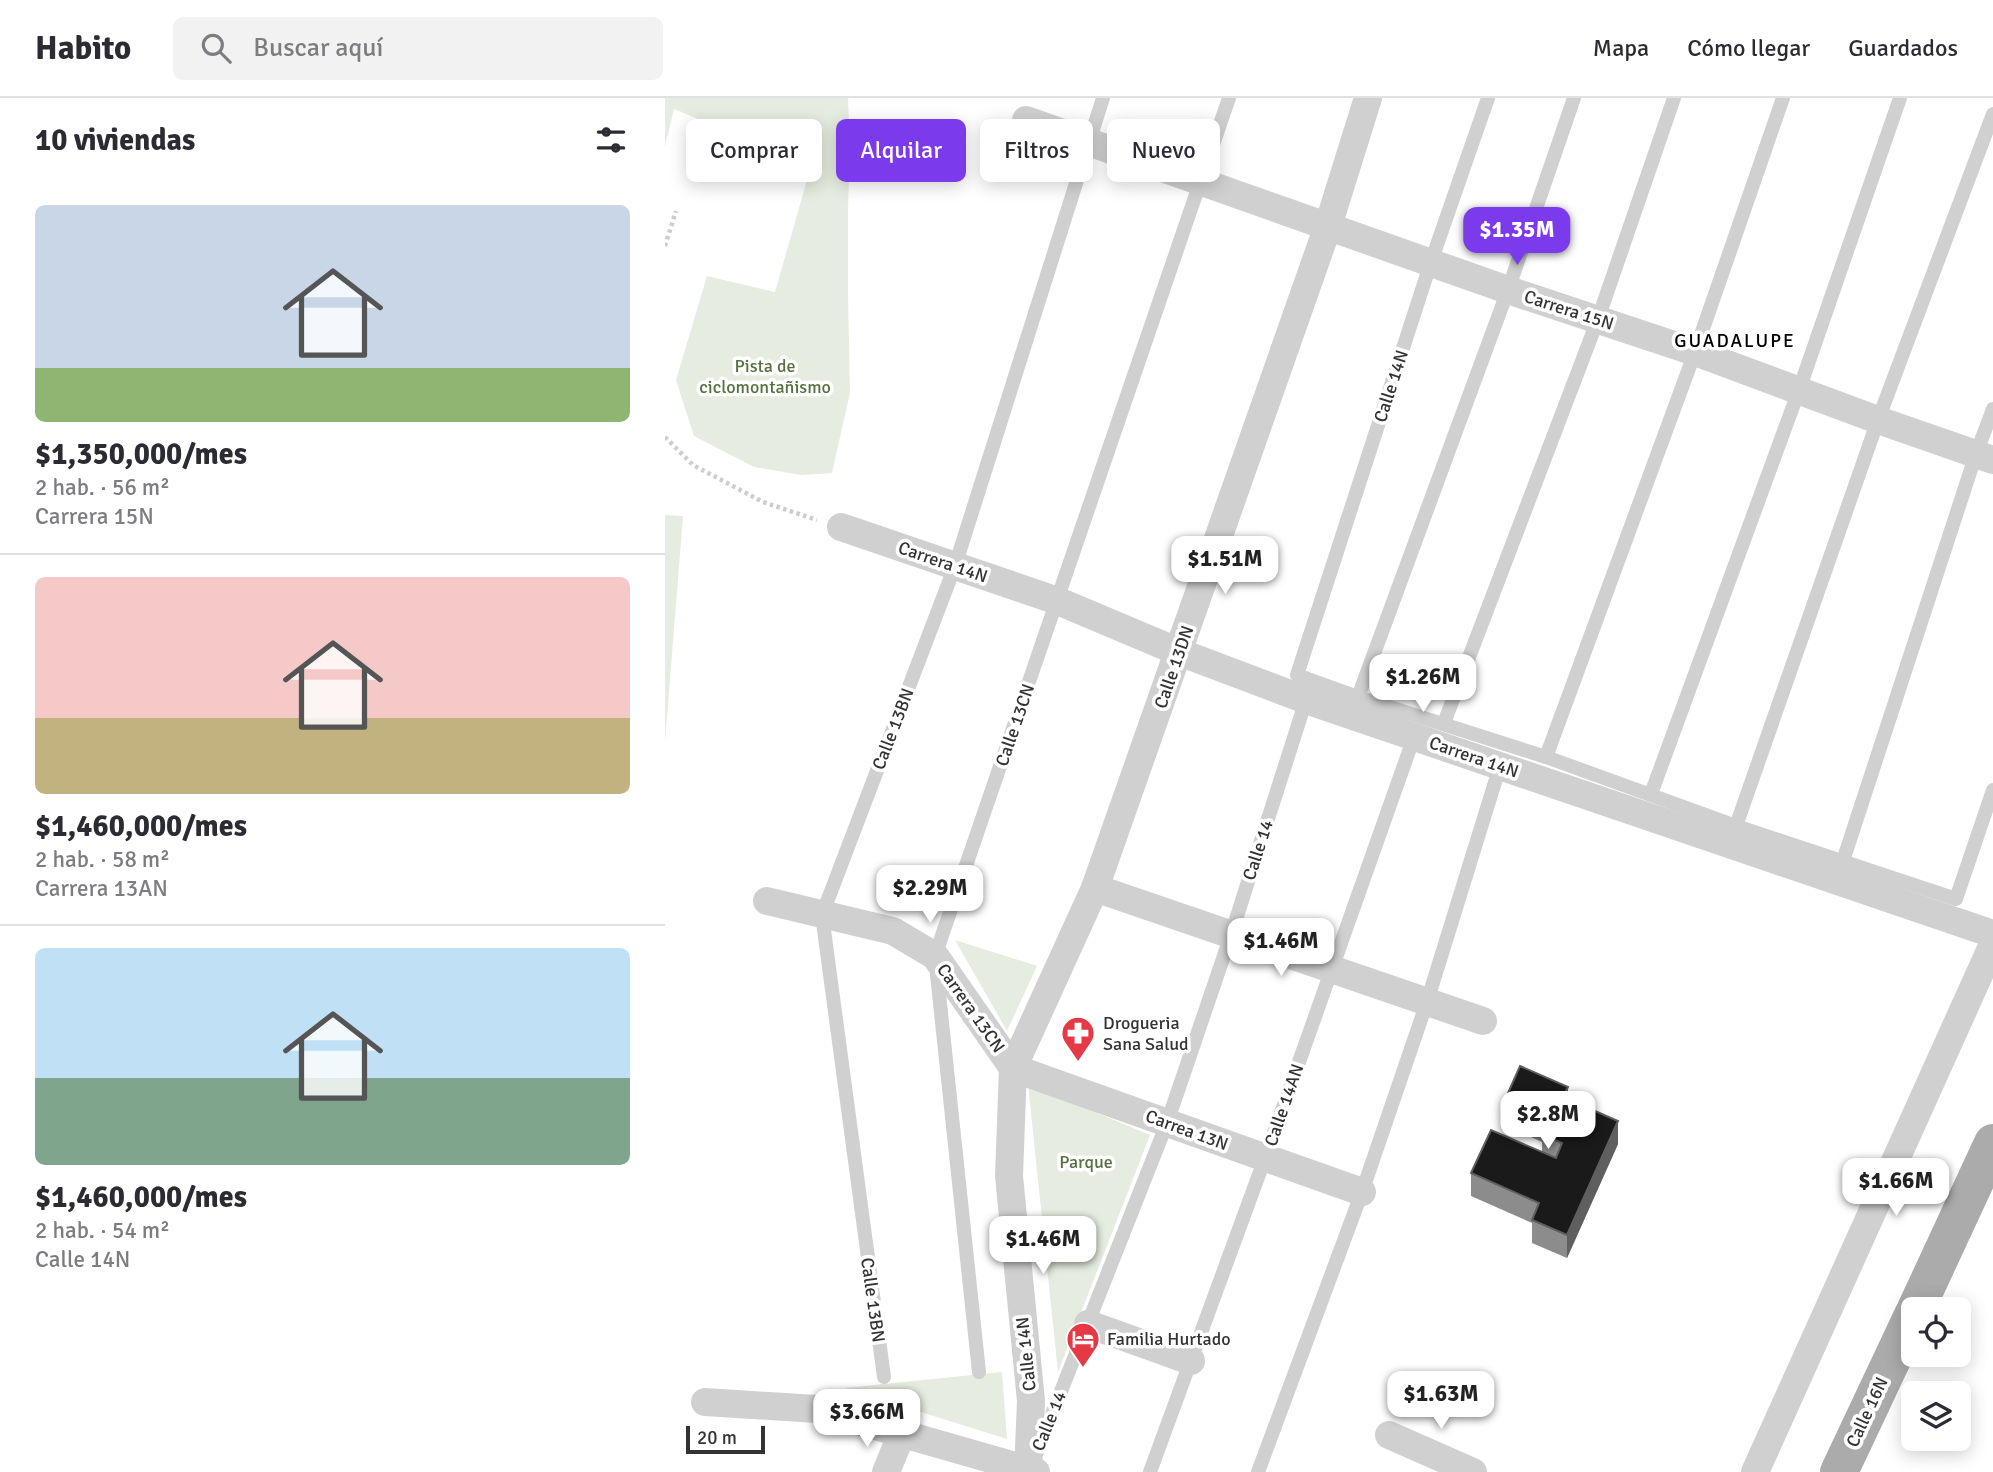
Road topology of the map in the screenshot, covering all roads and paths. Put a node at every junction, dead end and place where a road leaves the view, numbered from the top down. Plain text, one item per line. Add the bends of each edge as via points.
1 (1103, 98) edge
2 (1229, 98) edge
3 (1368, 98) edge
4 (1488, 98) edge
5 (1573, 98) edge
6 (1674, 98) edge
7 (1783, 98) edge
8 (1900, 98) edge
9 (1993, 114) edge
10 (1220, 125) edge
11 (1093, 130) edge
12 (1077, 182) edge
13 (1201, 182) edge
14 (1204, 182) edge
15 (676, 211) dead end
16 (1328, 226) junction
17 (665, 246) edge
18 (1431, 262) junction
19 (1508, 290) junction
20 (1598, 320) junction
21 (1695, 352) junction
22 (1799, 390) junction
23 (1993, 409) edge
24 (1878, 420) junction
25 (665, 437) edge
26 (1984, 457) edge
27 (841, 527) joint
28 (955, 566) junction
29 (1058, 601) junction
30 (1179, 652) junction
31 (1301, 687) junction
32 (1358, 697) junction
33 (1444, 723) junction
34 (1414, 737) junction
35 (1546, 757) junction
36 (1500, 766) junction
37 (1993, 790) edge
38 (1651, 794) junction
39 (1736, 826) junction
40 (1843, 861) junction
41 (1095, 888) junction
42 (767, 901) dead end
43 (822, 915) junction
44 (1993, 934) edge
45 (1231, 935) junction
46 (1993, 944) edge
47 (935, 956) junction
48 (1332, 969) junction
49 (1427, 1002) junction
50 (1483, 1021) dead end
51 (1013, 1068) junction
52 (1167, 1123) junction
53 (1993, 1143) edge
54 (1265, 1158) junction
55 (1362, 1192) junction
56 (1922, 1297) edge
57 (1088, 1324) junction
58 (1901, 1340) edge
59 (1191, 1361) junction
60 (979, 1372) dead end
61 (884, 1377) dead end
62 (705, 1402) dead end
63 (902, 1433) junction
64 (1389, 1435) dead end
65 (1031, 1471) edge
66 (886, 1472) edge
67 (1150, 1472) edge
68 (1258, 1472) edge
69 (1473, 1472) edge
70 (1755, 1472) edge
71 (1839, 1472) edge

1 - 11 lane, Calle 13BN
2 - 10 lane, Calle 13CN
3 - 16 street, Calle 13DN
4 - 18 lane, Calle 14N
5 - 19 lane
6 - 20 lane
7 - 21 lane
8 - 22 lane
9 - 24 lane
12 - 28 lane, Calle 13BN
13 - 29 lane, Calle 13CN
14 - 16 street, Carrera 15N
15 - 17 path
16 - 18 street, Carrera 15N
16 - 30 street, Calle 13DN
18 - 19 street, Carrera 15N
18 - 31 lane, Calle 14N
19 - 20 street, Carrera 15N
19 - 32 lane
20 - 21 street, Carrera 15N
20 - 33 lane
21 - 22 street, Carrera 15N
21 - 35 lane
22 - 24 street, Carrera 15N
22 - 38 lane
23 - 26 lane
24 - 26 street, Carrera 15N
24 - 39 lane
25 - 27 path via 693,465 763,502
26 - 40 lane
27 - 28 street, Carrera 14N
28 - 29 street, Carrera 14N
28 - 43 lane, Calle 13BN
29 - 30 street, Carrera 14N
29 - 47 lane, Calle 13CN
30 - 31 street, Carrera 14N
30 - 41 street, Calle 13DN
31 - 32 lane
31 - 34 street, Carrera 14N
31 - 45 lane, Calle 14
32 - 33 lane
33 - 35 lane
34 - 36 street, Carrera 14N
34 - 48 lane, Calle 14AN
35 - 38 lane
36 - 44 street, Carrera 14N
36 - 49 lane
37 - 40 lane via 1956,899
38 - 39 lane
39 - 40 lane
41 - 45 street
41 - 51 street, Calle 13DN
42 - 43 street, Carrera 13CN
43 - 47 street, Carrera 13CN via 893,931
43 - 61 lane, Calle 13BN
45 - 48 street
45 - 52 lane, Calle 14
46 - 70 street
47 - 51 street, Carrera 13CN
47 - 60 lane, Calle 13CN
48 - 49 street
48 - 54 lane, Calle 14AN
49 - 50 street
49 - 55 lane
51 - 52 street, Carrea 13N
51 - 65 street, Calle 14N via 1009,1176 1031,1401
52 - 54 street, Carrea 13N
52 - 57 lane, Calle 14
53 - 56 main road
54 - 55 street, Carrea 13N
54 - 59 lane, Calle 14AN
55 - 68 lane
57 - 59 street
57 - 65 lane, Calle 14
58 - 71 main road, Calle 16N
59 - 67 lane, Calle 14AN
62 - 63 street via 816,1409
63 - 65 street
63 - 66 street
64 - 69 street

